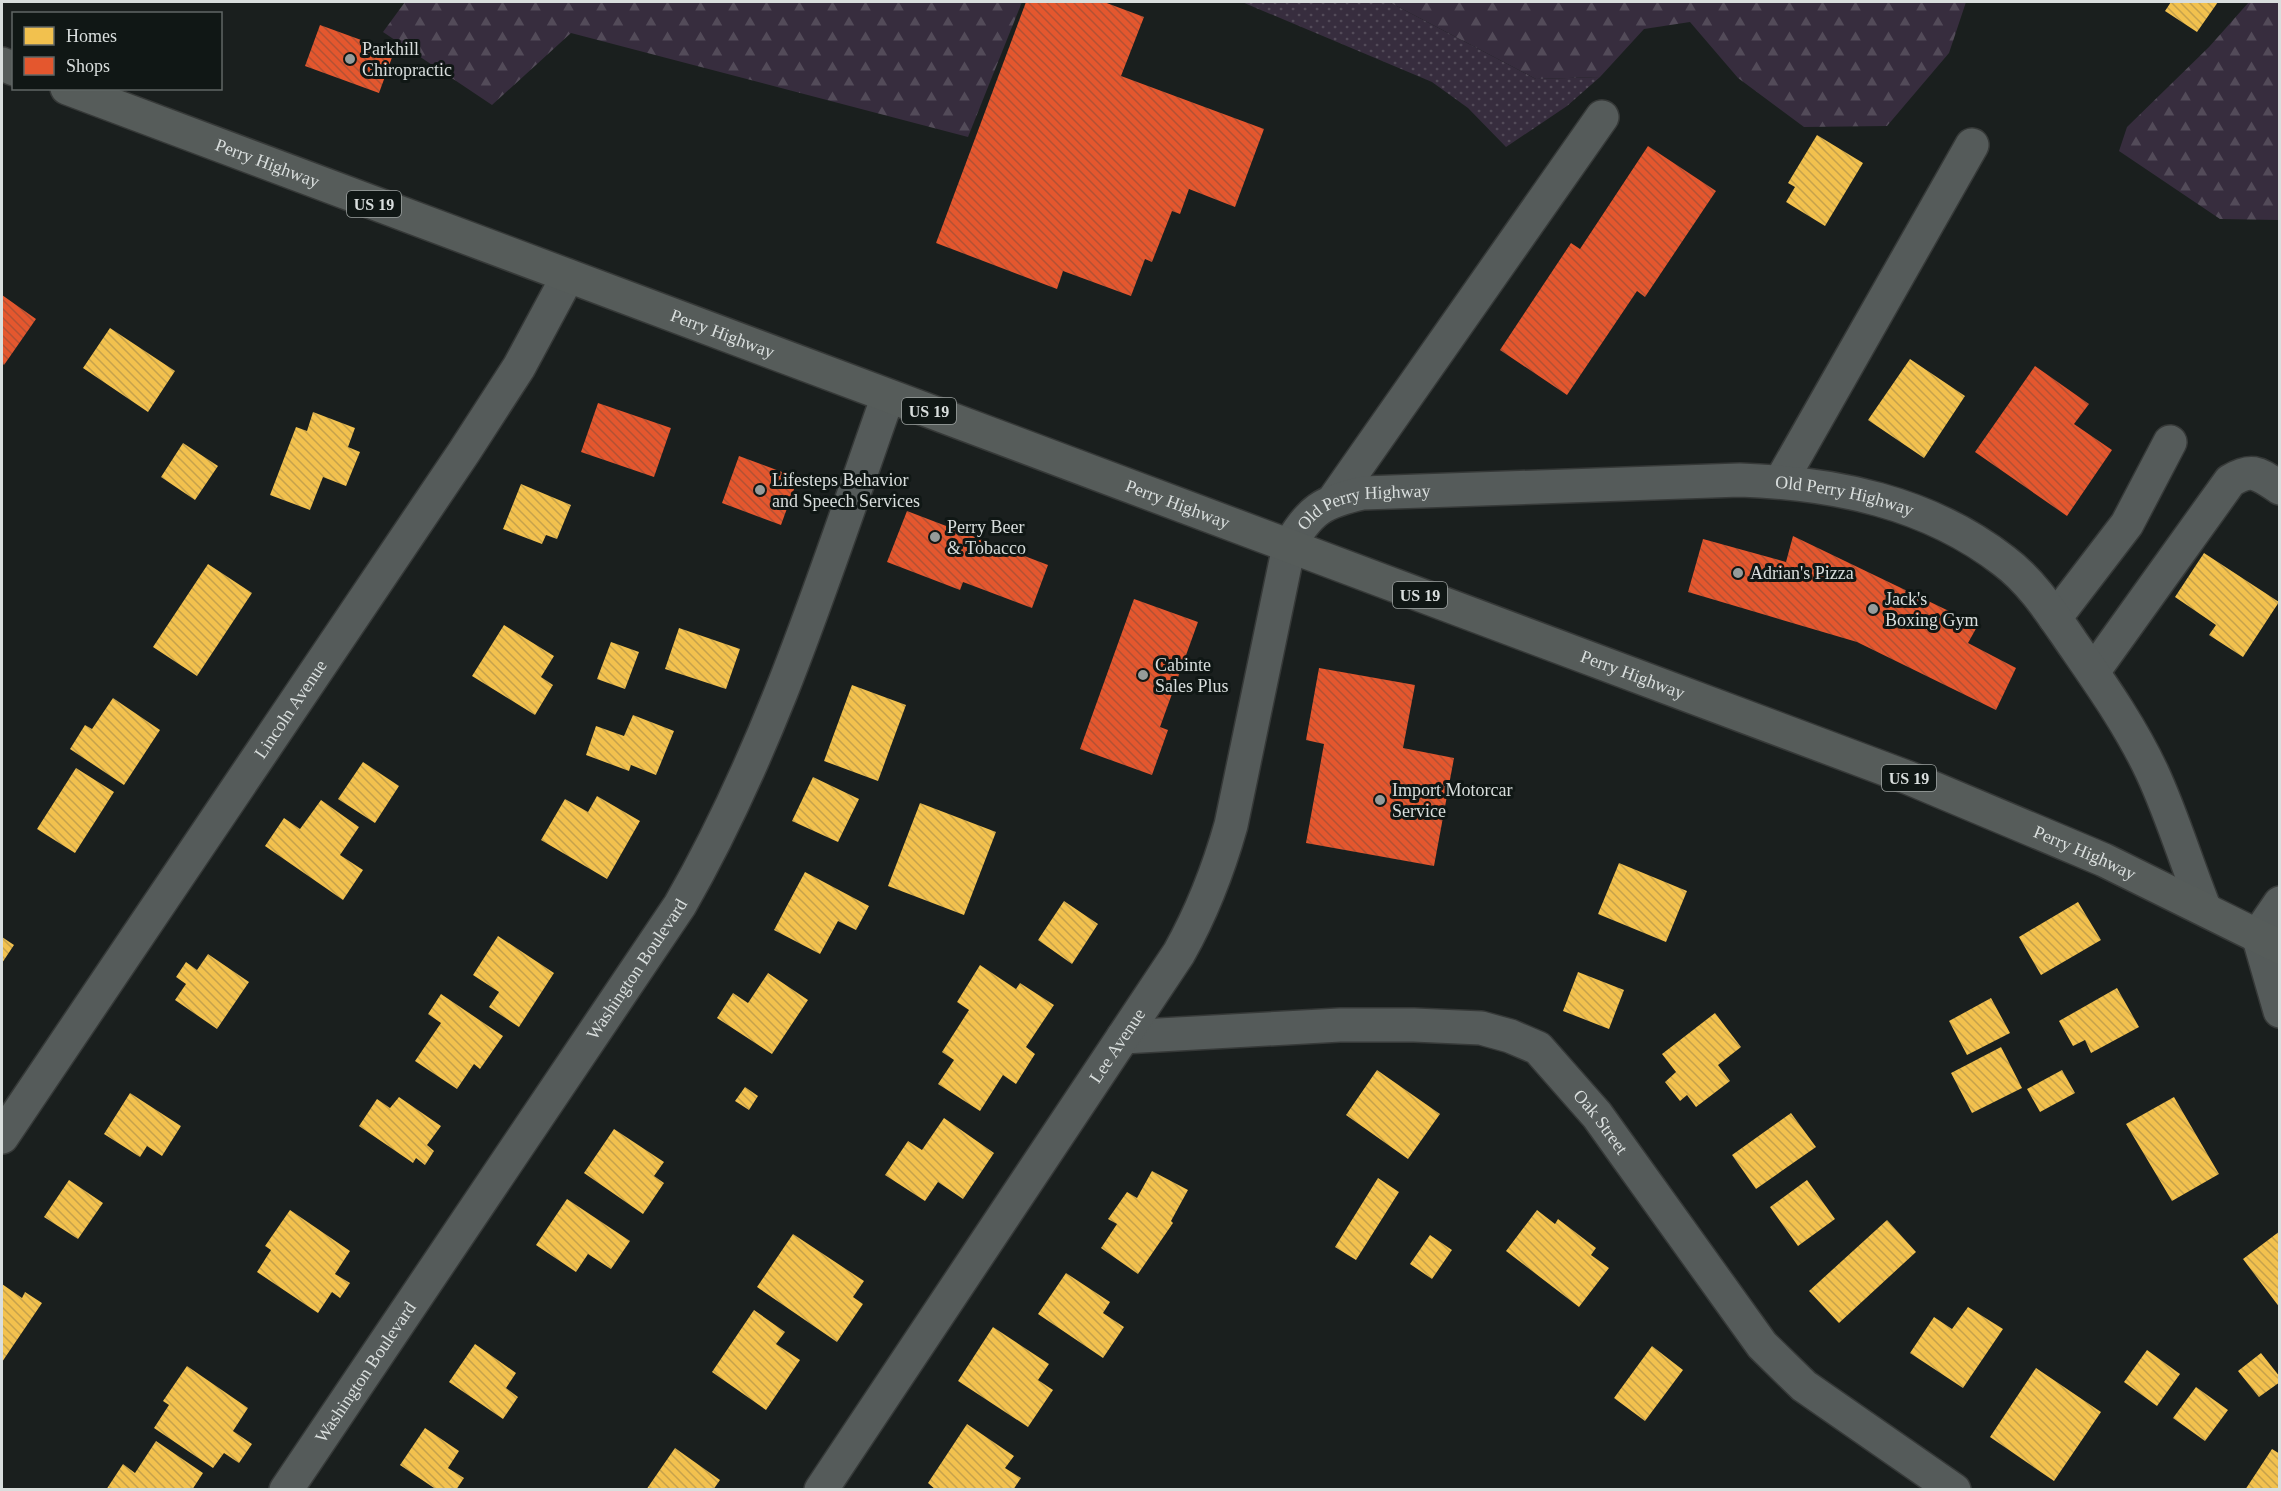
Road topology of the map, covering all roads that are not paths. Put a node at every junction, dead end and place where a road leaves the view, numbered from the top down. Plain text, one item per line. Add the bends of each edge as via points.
1 (72, 90) edge
2 (1602, 117) dead end
3 (1972, 145) dead end
4 (568, 276) junction
5 (888, 396) junction
6 (2170, 442) dead end
7 (1781, 481) junction
8 (2280, 488) edge
9 (1333, 501) junction
10 (1290, 546) junction
11 (2055, 618) junction
12 (2092, 672) junction
13 (2280, 903) edge
14 (2204, 907) junction
15 (2269, 941) edge
16 (2280, 1011) edge
17 (1123, 1037) junction
18 (2, 1137) edge
19 (286, 1490) edge
20 (821, 1490) edge
21 (1954, 1490) edge

1 - 4 main road, Perry Highway / US 19
2 - 9 street
3 - 7 street
4 - 5 main road, Perry Highway / US 19
4 - 18 street, Lincoln Avenue via 519,367 464,452
5 - 10 main road, Perry Highway / US 19
5 - 19 street, Washington Boulevard via 778,700 698,873
6 - 11 street via 2127,524
7 - 9 street, Old Perry Highway via 1363,494
7 - 11 street, Old Perry Highway via 1859,493 1941,523 2005,562 2028,583
8 - 12 street via 2258,473 2242,473 2230,481
9 - 10 street, Old Perry Highway via 1307,517
10 - 14 main road, Perry Highway / US 19 via 1909,777
10 - 17 street, Lee Avenue via 1221,861 1195,924
11 - 12 street, Old Perry Highway
12 - 14 street, Old Perry Highway via 2152,773
13 - 15 street
14 - 15 main road, Perry Highway / US 19
15 - 16 street
17 - 20 street, Lee Avenue
17 - 21 street, Oak Street via 1340,1025 1414,1025 1481,1029 1538,1048 1598,1114 1761,1345 1804,1386

